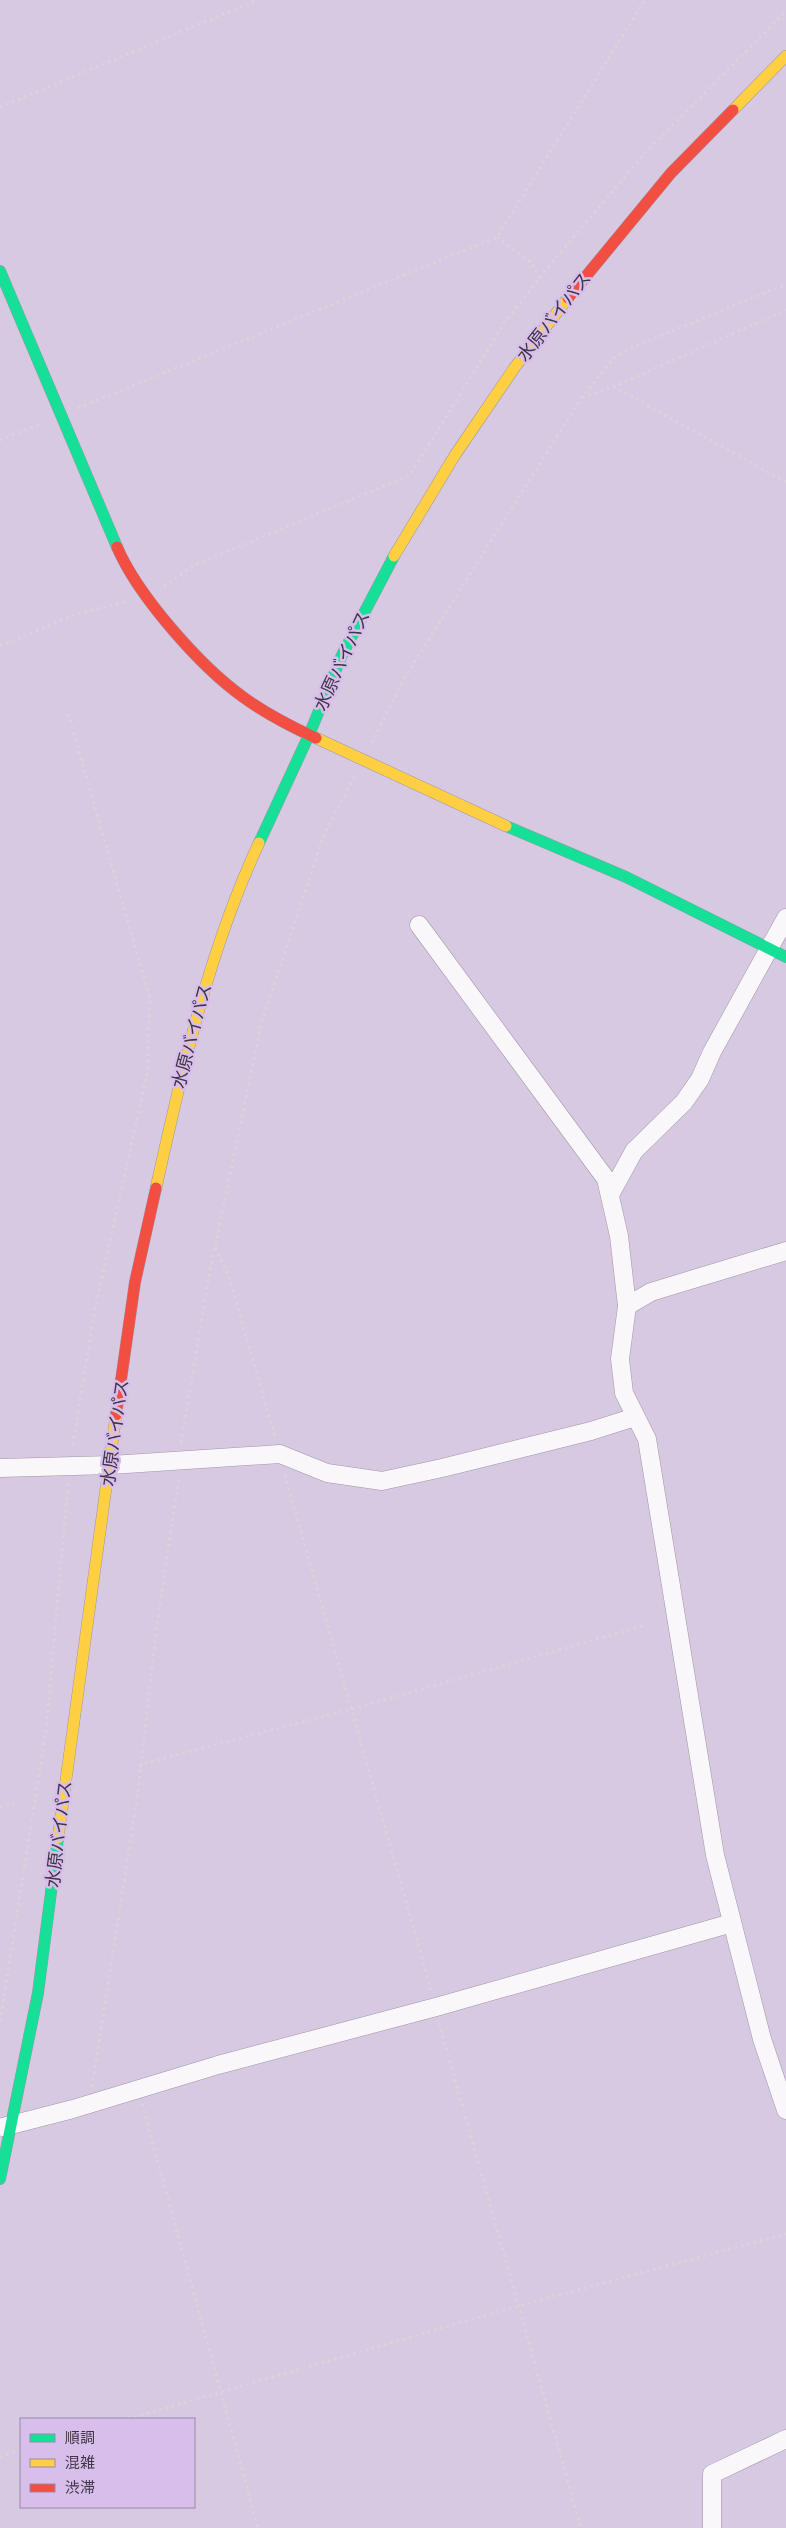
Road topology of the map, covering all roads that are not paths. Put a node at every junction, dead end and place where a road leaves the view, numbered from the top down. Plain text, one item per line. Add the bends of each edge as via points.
1 (786, 56) edge
2 (0, 271) edge
3 (310, 734) junction
4 (786, 918) edge
5 (419, 925) dead end
6 (770, 947) junction
7 (786, 956) edge
8 (610, 1193) junction
9 (786, 1251) edge
10 (627, 1306) junction
11 (635, 1417) junction
12 (111, 1465) junction
13 (0, 1468) edge
14 (732, 1923) junction
15 (786, 2110) edge
16 (6, 2126) edge
17 (0, 2179) edge
18 (786, 2439) edge
19 (712, 2528) edge

1 - 3 main road, 水原バイパス via 671,173 515,367 455,455 389,564 342,655
2 - 3 main road via 128,569 146,598 192,651 243,696
3 - 6 main road via 481,815 626,877
3 - 12 main road, 水原バイパス via 251,860 207,982 174,1101 135,1282
4 - 6 street
5 - 8 street via 606,1179
6 - 7 main road
6 - 8 street via 700,1079 684,1102 634,1151
8 - 10 street via 619,1236
9 - 10 street via 651,1292
10 - 11 street via 620,1359 624,1393
11 - 12 street via 461,1464 382,1481 327,1473 280,1454
11 - 14 street via 647,1439 715,1855
12 - 13 street
12 - 16 main road, 水原バイパス via 38,1993
14 - 15 street via 762,2039
14 - 16 street
16 - 17 main road, 水原バイパス
18 - 19 street via 712,2474

